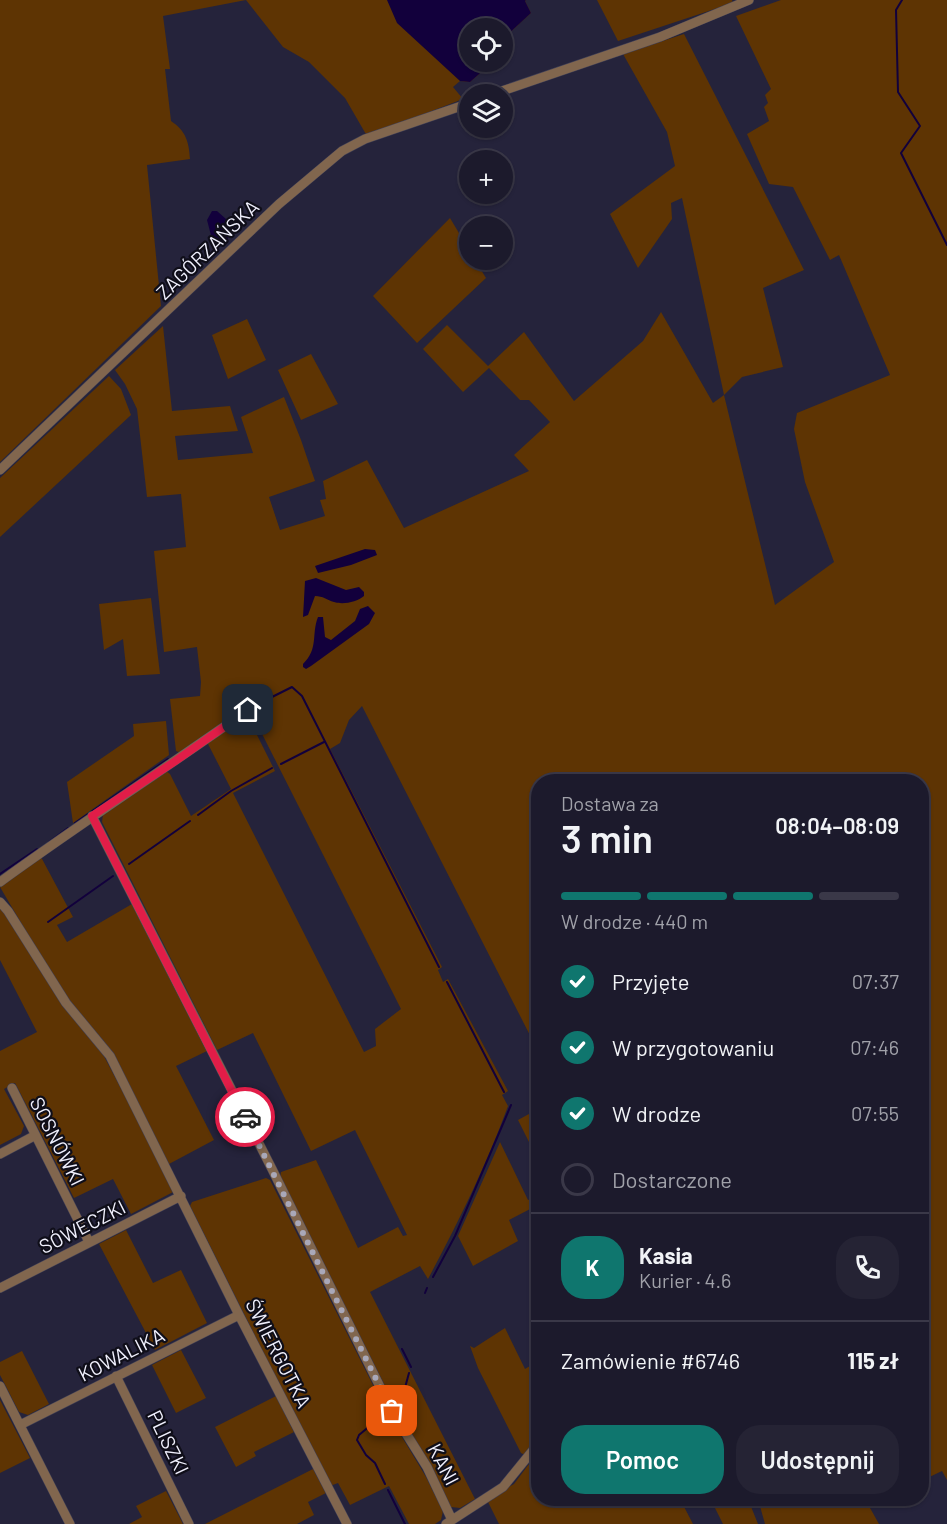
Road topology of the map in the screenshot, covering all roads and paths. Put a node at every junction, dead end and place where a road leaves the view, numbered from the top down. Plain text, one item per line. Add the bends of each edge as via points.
1 (749, 0) edge
2 (513, 87) edge
3 (459, 107) edge
4 (0, 470) edge
5 (248, 710) dead end
6 (92, 816) junction
7 (0, 882) edge
8 (0, 902) edge
9 (12, 1088) dead end
10 (34, 1136) junction
11 (0, 1154) edge
12 (181, 1196) junction
13 (89, 1242) junction
14 (0, 1288) edge
15 (239, 1315) junction
16 (116, 1376) junction
17 (0, 1386) edge
18 (20, 1425) junction
19 (531, 1453) edge
20 (449, 1522) edge
21 (70, 1524) edge
22 (189, 1524) edge
23 (347, 1524) edge

1 - 2 street via 660,37
3 - 4 street, ZAGÓRZAŃSKA via 365,140 321,167
5 - 6 street
6 - 7 street
6 - 20 street, KANI via 392,1411 427,1467
8 - 12 street, ŚWIERGOTKA via 66,1003 110,1056
9 - 10 street, SOSNÓWKI
10 - 11 street
10 - 13 street, SOSNÓWKI
12 - 13 street, SÓWECZKI
12 - 15 street, ŚWIERGOTKA
13 - 14 street, SÓWECZKI
15 - 16 street, KOWALIKA
15 - 23 street, ŚWIERGOTKA
16 - 18 street, KOWALIKA
16 - 22 street, PLISZKI
17 - 18 street
18 - 21 street
19 - 20 street via 503,1487

